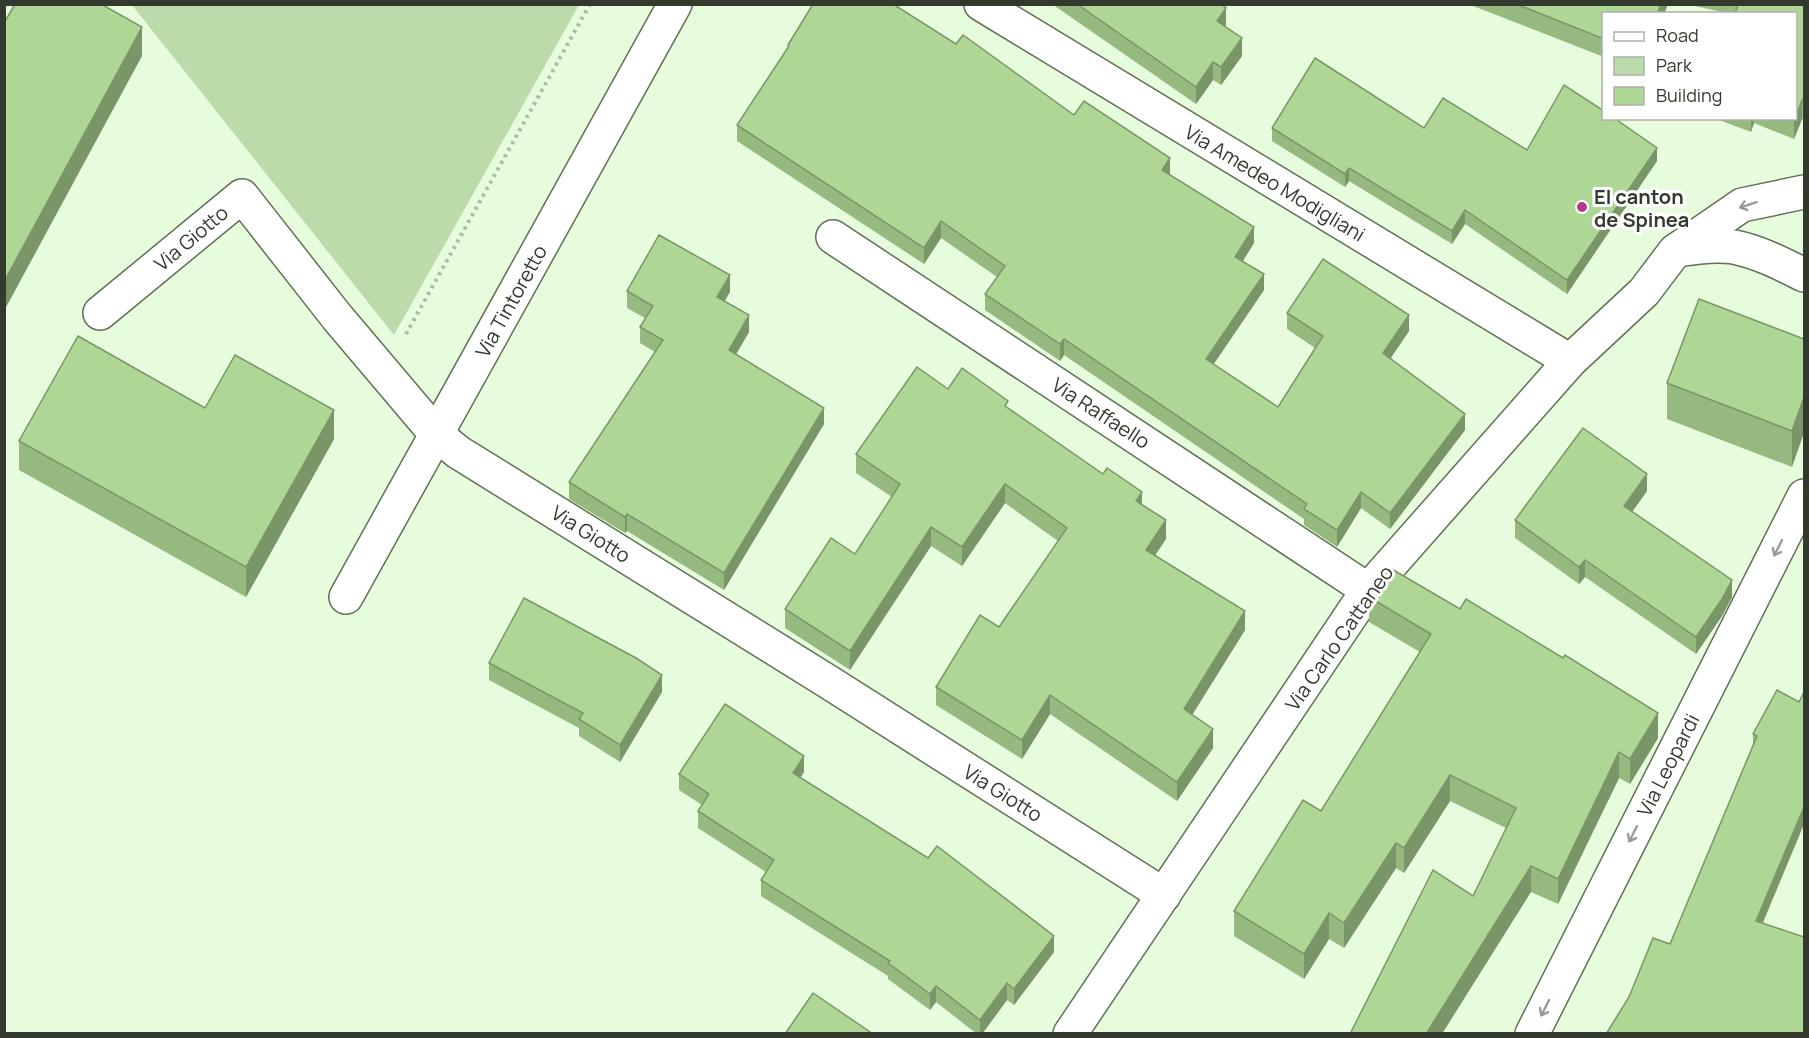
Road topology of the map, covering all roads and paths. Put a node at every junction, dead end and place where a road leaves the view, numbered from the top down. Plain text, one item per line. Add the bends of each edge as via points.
1 (590, 4) edge
2 (675, 4) edge
3 (981, 4) edge
4 (1804, 192) edge
5 (833, 237) dead end
6 (457, 244) dead end
7 (1675, 250) junction
8 (1804, 275) edge
9 (100, 313) dead end
10 (1570, 361) junction
11 (436, 434) junction
12 (1804, 496) edge
13 (1368, 590) junction
14 (346, 597) dead end
15 (1164, 895) junction
16 (1070, 1034) edge
17 (1532, 1034) edge

1 - 6 path
2 - 11 street, Via Tintoretto
3 - 10 street, Via Amedeo Modigliani
4 -> 7 street, Via Carlo Cattaneo via 1742,205
5 - 13 street, Via Raffaello
7 - 8 street via 1732,247 1767,257
7 - 10 street, Via Carlo Cattaneo via 1644,292
9 - 11 street, Via Giotto via 242,196
10 - 13 street, Via Carlo Cattaneo
11 - 14 street, Via Tintoretto
11 - 15 street, Via Giotto via 458,452
12 -> 17 street, Via Leopardi
13 - 15 street, Via Carlo Cattaneo
15 - 16 street, Via Carlo Cattaneo

